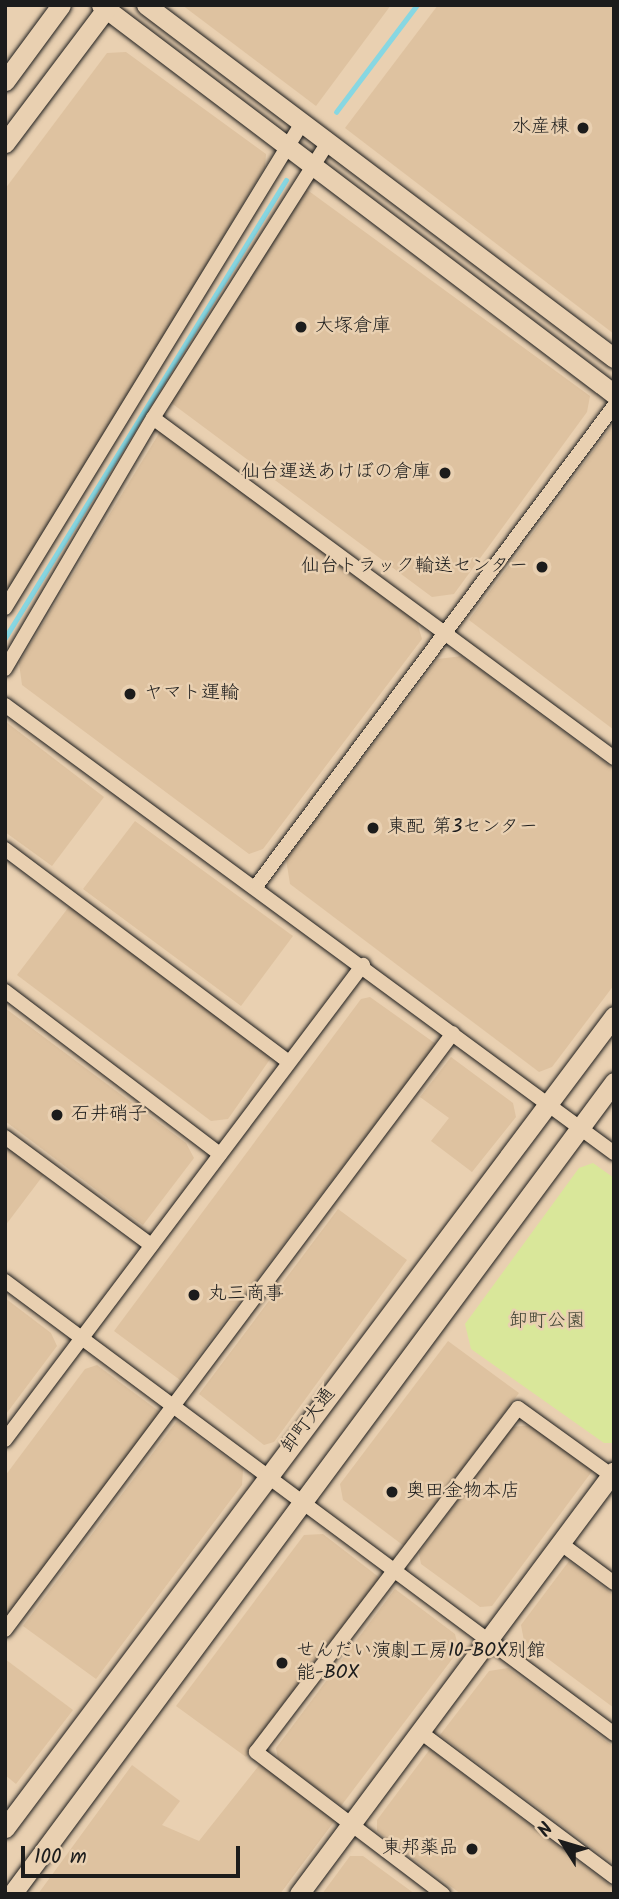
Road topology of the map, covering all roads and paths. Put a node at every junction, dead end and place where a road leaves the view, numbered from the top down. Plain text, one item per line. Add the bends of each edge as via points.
1 (61, 5) edge
2 (146, 5) edge
3 (105, 6) edge
4 (5, 81) edge
5 (302, 122) junction
6 (328, 142) junction
7 (5, 143) edge
8 (286, 146) junction
9 (313, 166) junction
10 (614, 358) edge
11 (614, 394) edge
12 (614, 406) edge
13 (153, 418) junction
14 (5, 608) edge
15 (444, 632) junction
16 (5, 669) edge
17 (5, 705) edge
18 (614, 758) edge
19 (5, 849) edge
20 (257, 885) junction
21 (363, 965) junction
22 (5, 991) edge
23 (614, 1016) edge
24 (453, 1033) junction
25 (289, 1062) junction
26 (614, 1082) edge
27 (547, 1105) junction
28 (580, 1128) junction
29 (5, 1137) edge
30 (614, 1153) edge
31 (220, 1154) junction
32 (151, 1245) junction
33 (5, 1281) edge
34 (81, 1338) junction
35 (172, 1407) junction
36 (6, 1436) edge
37 (612, 1473) edge
38 (265, 1478) junction
39 (300, 1505) junction
40 (560, 1543) junction
41 (393, 1572) junction
42 (614, 1583) edge
43 (5, 1630) edge
44 (485, 1643) junction
45 (419, 1731) junction
46 (614, 1734) edge
47 (351, 1823) junction
48 (5, 1828) edge
49 (614, 1877) edge
50 (12, 1894) edge
51 (299, 1894) edge
52 (443, 1894) edge

1 - 4 street
2 - 5 street
3 - 7 street
3 - 8 street
5 - 6 street
5 - 8 street
6 - 9 street
6 - 10 street
8 - 9 street
8 - 14 street
9 - 11 street
9 - 13 street
12 - 15 street
13 - 15 street
13 - 16 street
15 - 18 street
15 - 20 street
17 - 20 street
19 - 25 street
20 - 21 street
21 - 24 street
21 - 25 street
22 - 31 street
23 - 27 street, 卸町大通
24 - 27 street
24 - 35 street
25 - 31 street
26 - 28 street
27 - 28 street
27 - 38 street, 卸町大通
28 - 30 street
28 - 39 street
29 - 32 street
31 - 32 street
32 - 34 street
33 - 34 street
34 - 35 street
34 - 36 street
35 - 38 street
35 - 43 street
37 - 40 street
37 - 41 street via 518,1408
38 - 39 street
38 - 48 street, 卸町大通
39 - 41 street
39 - 50 street
40 - 42 street
40 - 44 street
41 - 44 street
41 - 47 street via 256,1752
44 - 45 street
44 - 46 street
45 - 47 street
45 - 49 street
47 - 51 street
47 - 52 street

